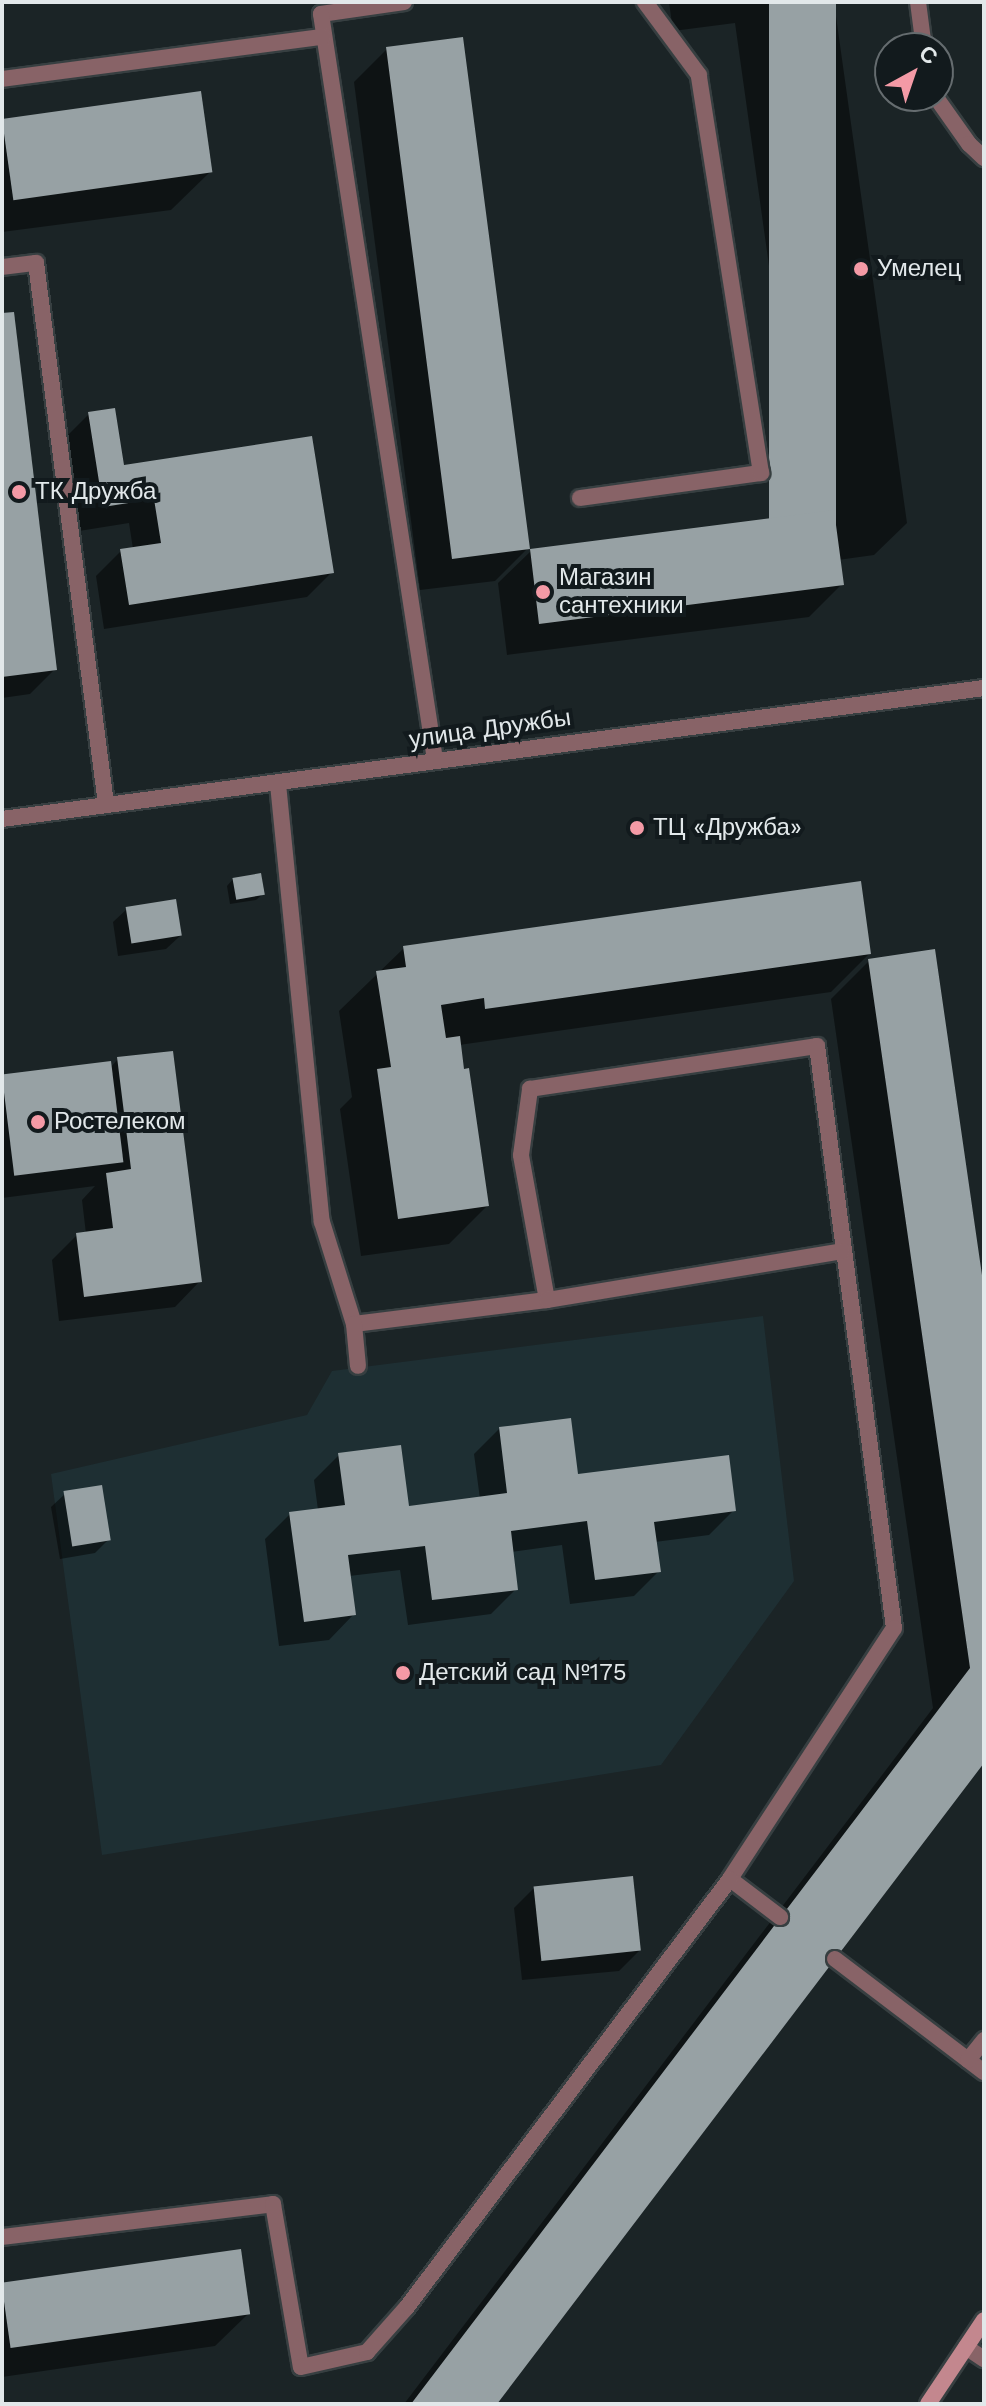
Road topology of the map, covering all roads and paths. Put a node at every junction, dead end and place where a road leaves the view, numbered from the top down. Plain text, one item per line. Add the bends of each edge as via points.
1 (404, 2) edge
2 (645, 2) edge
3 (918, 2) edge
4 (922, 32) edge
5 (323, 37) junction
6 (2, 79) edge
7 (946, 112) edge
8 (984, 158) edge
9 (2, 267) edge
10 (580, 498) dead end
11 (984, 688) edge
12 (435, 760) junction
13 (278, 784) junction
14 (106, 804) junction
15 (2, 819) edge
16 (842, 1251) junction
17 (547, 1300) junction
18 (354, 1324) junction
19 (358, 1366) dead end
20 (730, 1879) junction
21 (780, 1917) dead end
22 (835, 1959) dead end
23 (984, 2040) edge
24 (968, 2060) junction
25 (984, 2072) edge
26 (2, 2237) edge
27 (984, 2320) edge
28 (966, 2347) junction
29 (984, 2359) edge
30 (928, 2404) edge

1 - 5 street via 321,14
2 - 10 street via 699,75 761,473
3 - 4 street
5 - 6 street
5 - 12 street
7 - 8 street
9 - 14 street via 36,263
11 - 12 street, улица Дружбы
12 - 13 street, улица Дружбы
13 - 14 street, улица Дружбы
13 - 18 street via 322,1222
14 - 15 street, улица Дружбы
16 - 17 street
16 - 17 street via 817,1046 530,1089 521,1155
16 - 20 street via 894,1628
17 - 18 street
18 - 19 street
20 - 21 street
20 - 26 street via 407,2307 367,2352 301,2367 273,2204
22 - 24 street
23 - 24 street
24 - 25 street
27 - 28 main road
28 - 29 street
28 - 30 main road

